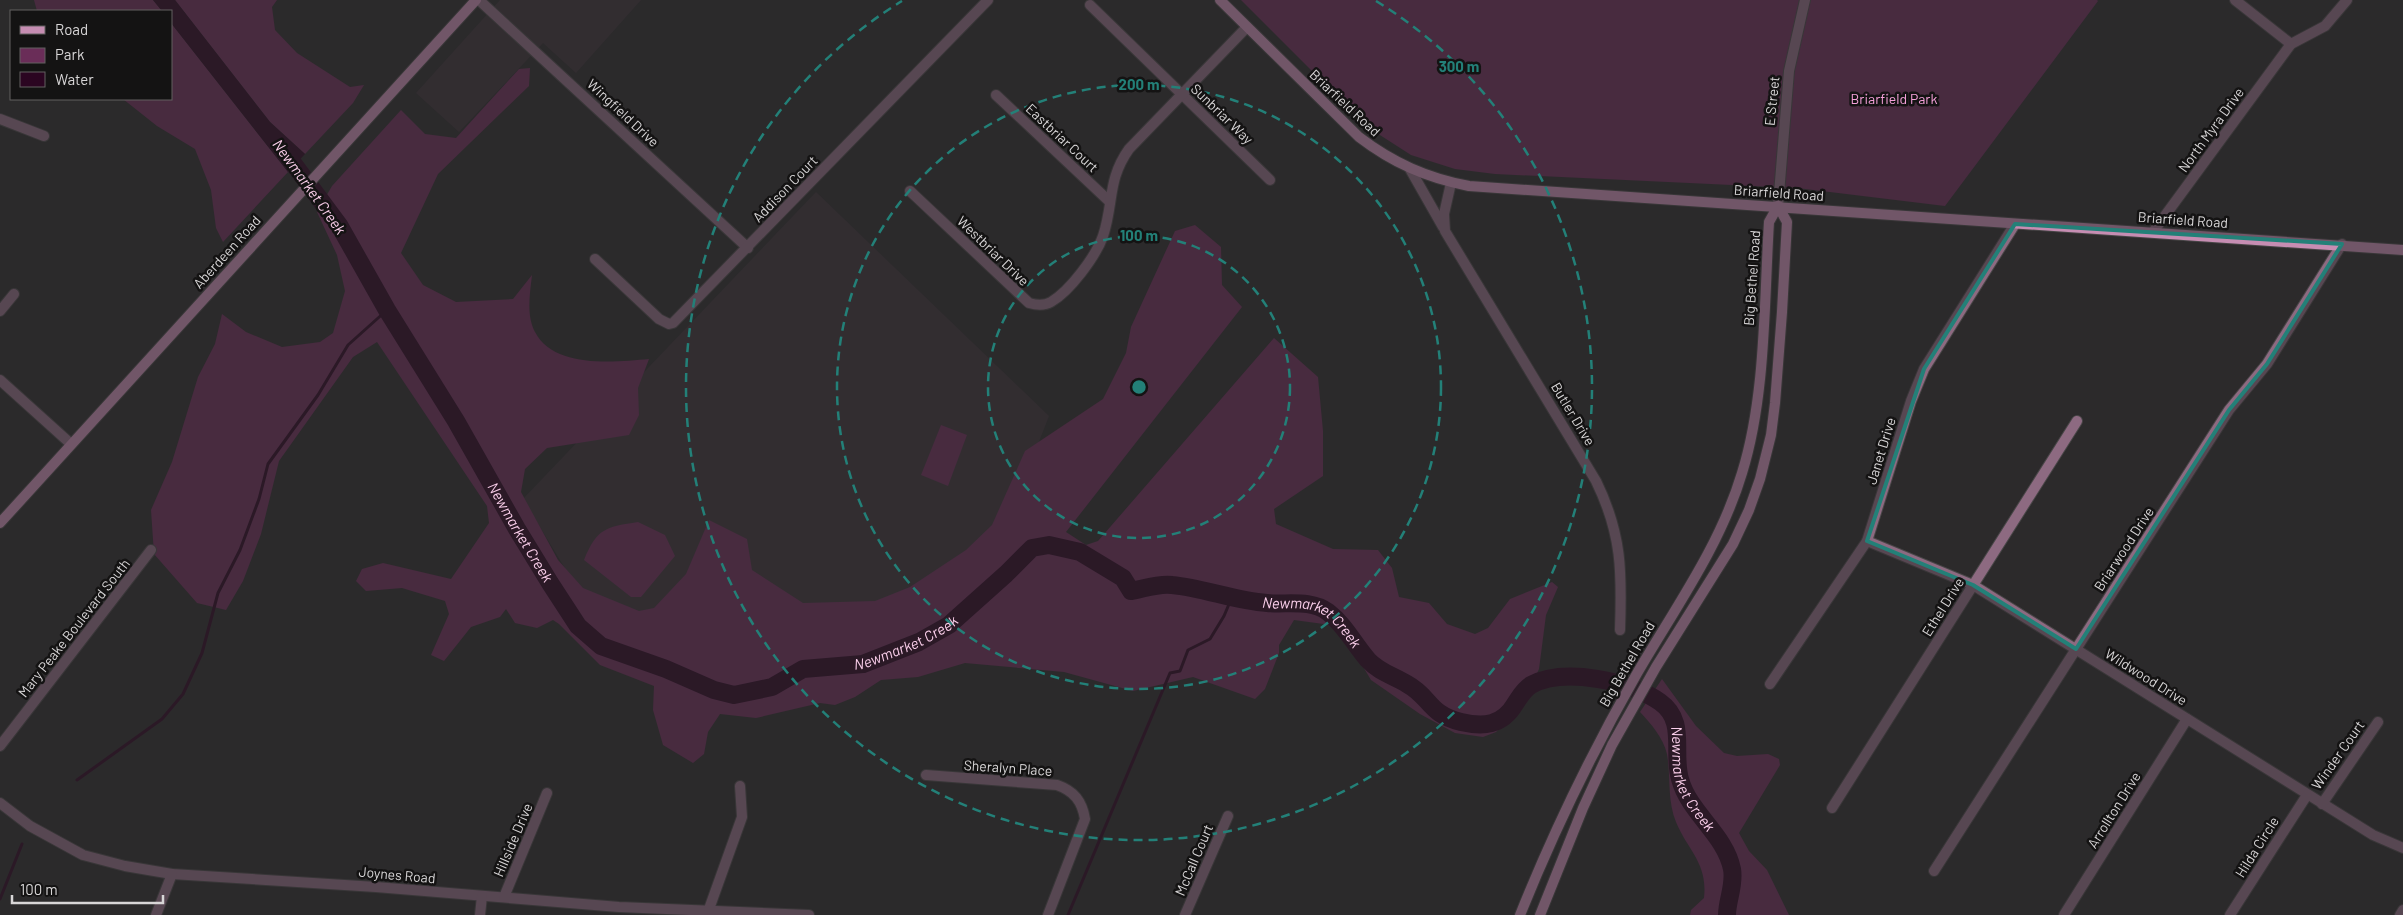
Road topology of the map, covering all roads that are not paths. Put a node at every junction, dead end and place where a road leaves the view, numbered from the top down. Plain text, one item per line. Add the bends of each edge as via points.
1 (477, 0) edge
2 (988, 0) edge
3 (1220, 0) edge
4 (1805, 0) edge
5 (2235, 0) edge
6 (2347, 0) edge
7 (1090, 5) dead end
8 (1247, 27) junction
9 (2291, 44) junction
10 (1182, 93) junction
11 (996, 95) dead end
12 (0, 120) edge
13 (44, 136) dead end
14 (1410, 170) junction
15 (1270, 180) dead end
16 (1451, 183) junction
17 (910, 191) dead end
18 (1108, 201) junction
19 (1778, 206) junction
20 (2015, 224) junction
21 (1445, 231) junction
22 (2154, 232) junction
23 (2342, 244) junction
24 (748, 248) junction
25 (2403, 250) edge
26 (595, 259) dead end
27 (14, 294) dead end
28 (0, 311) edge
29 (0, 380) edge
30 (2077, 421) dead end
31 (72, 444) junction
32 (0, 523) edge
33 (1867, 541) junction
34 (151, 550) dead end
35 (1973, 585) junction
36 (1620, 630) dead end
37 (2076, 649) junction
38 (1770, 684) dead end
39 (2187, 719) junction
40 (2378, 722) dead end
41 (0, 746) edge
42 (926, 775) dead end
43 (740, 786) dead end
44 (547, 793) dead end
45 (2307, 795) junction
46 (0, 803) edge
47 (2322, 804) junction
48 (1832, 808) dead end
49 (1228, 816) dead end
50 (2403, 848) edge
51 (1934, 872) dead end
52 (172, 874) junction
53 (482, 896) junction
54 (504, 897) junction
55 (709, 909) junction
56 (2403, 910) edge
57 (619, 911) edge
58 (156, 915) edge
59 (480, 915) edge
60 (809, 915) edge
61 (1048, 915) edge
62 (1185, 915) edge
63 (1520, 915) edge
64 (1540, 915) edge
65 (2064, 915) edge
66 (2230, 915) edge
67 (2400, 915) edge

1 - 24 street, Wingfield Drive
1 - 31 main road, Aberdeen Road
2 - 24 street, Addison Court
3 - 8 main road, Briarfield Road
4 - 19 street, E Street via 1789,70
5 - 9 street
6 - 9 street via 2325,26
7 - 10 street, Sunbriar Way
8 - 10 street, Westbriar Drive
8 - 14 main road, Briarfield Road via 1358,137
9 - 22 street, North Myra Drive
10 - 15 street, Sunbriar Way
10 - 18 street, Westbriar Drive via 1120,162
11 - 18 street, Eastbriar Court
12 - 13 street
14 - 16 main road, Briarfield Road
14 - 21 street, Butler Drive
16 - 19 main road, Briarfield Road
16 - 21 street via 1444,214
17 - 18 street, Westbriar Drive via 1022,298 1035,305 1052,301 1089,261 1102,236
19 - 20 main road, Briarfield Road
19 - 63 main road, Big Bethel Road via 1769,222 1756,415 1742,474 1711,547 1618,707 1570,802
19 - 64 main road, Big Bethel Road via 1787,222 1775,403 1762,471 1749,510 1733,544 1629,713 1583,808
20 - 22 main road, Briarfield Road
20 - 33 street, Janet Drive via 1924,369
21 - 36 street, Butler Drive via 1582,456 1609,508 1622,576
22 - 23 main road, Briarfield Road
23 - 25 main road, Briarfield Road
23 - 37 street, Briarwood Drive via 2267,364 2229,410
24 - 26 street, Addison Court via 678,320 669,324 659,319
27 - 28 street
29 - 31 street
30 - 35 street, Ethel Drive
31 - 32 main road, Aberdeen Road
33 - 35 street, Wildwood Drive
33 - 38 street, Janet Drive
34 - 41 street, Mary Peake Boulevard South
35 - 37 street, Wildwood Drive
35 - 48 street, Ethel Drive
37 - 39 street, Wildwood Drive
37 - 51 street, Briarwood Drive
39 - 45 street, Wildwood Drive
39 - 65 street, Arrollton Drive
40 - 47 street, Winder Court
42 - 61 street, Sheralyn Place via 1057,785 1069,789 1077,797 1084,808 1085,819
43 - 55 street via 742,817
44 - 54 street, Hillside Drive
45 - 47 street, Wildwood Drive
45 - 66 street, Hilda Circle
46 - 52 street, Joynes Road via 30,826 83,855
47 - 50 street, Wildwood Drive via 2373,835
49 - 62 street, McCall Court
52 - 53 street, Joynes Road
52 - 58 street
53 - 54 street, Joynes Road
53 - 59 street
54 - 57 street, Joynes Road
55 - 57 street, Joynes Road
55 - 60 street, Joynes Road
56 - 67 street

